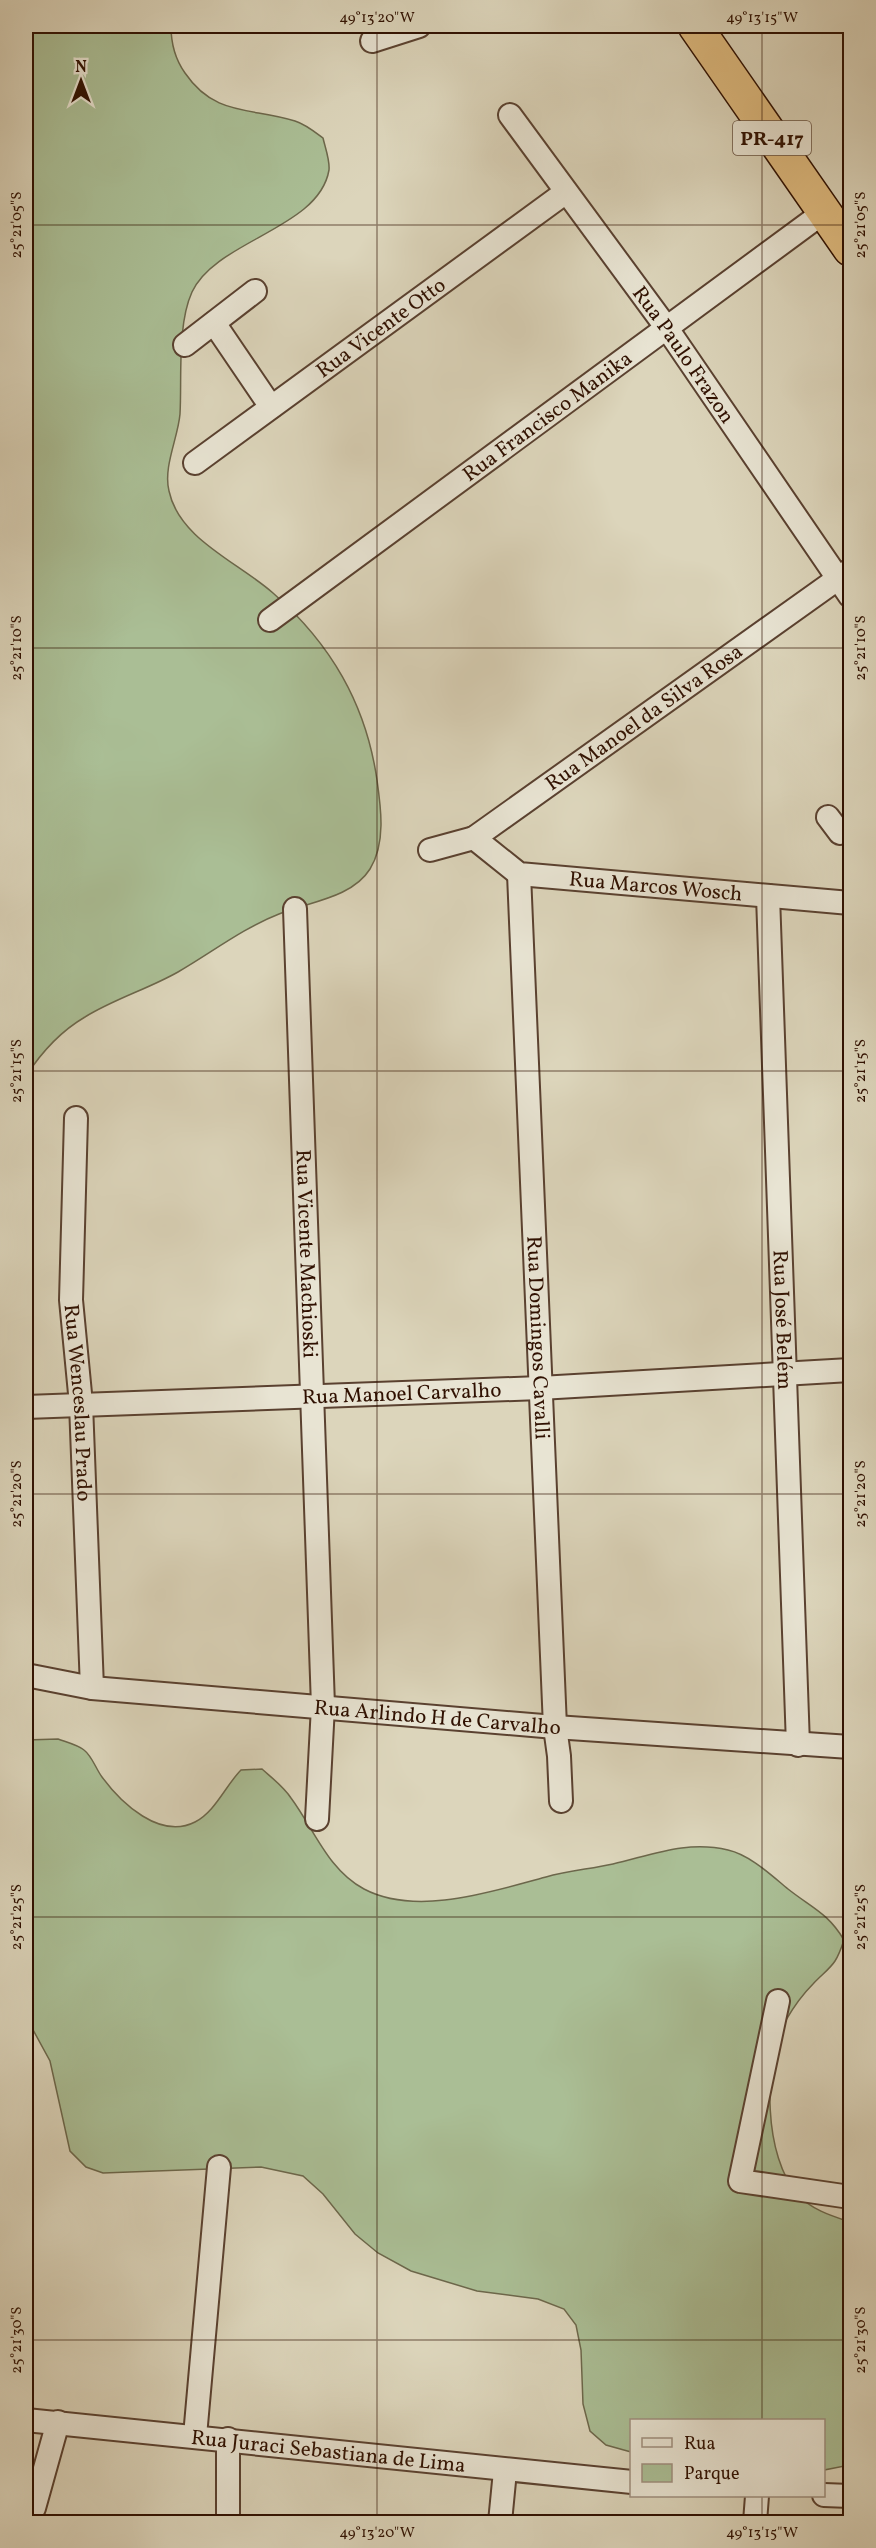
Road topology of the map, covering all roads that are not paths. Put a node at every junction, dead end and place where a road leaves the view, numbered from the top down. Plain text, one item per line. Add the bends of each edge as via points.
1 (419, 26) edge
2 (695, 26) edge
3 (372, 41) dead end
4 (510, 116) dead end
5 (566, 192) junction
6 (824, 212) junction
7 (850, 249) edge
8 (255, 291) dead end
9 (214, 322) junction
10 (666, 327) junction
11 (185, 345) dead end
12 (272, 407) junction
13 (195, 463) dead end
14 (846, 582) edge
15 (270, 620) dead end
16 (828, 817) dead end
17 (850, 826) edge
18 (474, 838) junction
19 (430, 850) dead end
20 (519, 873) junction
21 (768, 896) junction
22 (850, 903) edge
23 (295, 909) dead end
24 (76, 1118) dead end
25 (850, 1370) edge
26 (784, 1373) junction
27 (540, 1388) junction
28 (314, 1396) junction
29 (81, 1404) junction
30 (26, 1407) edge
31 (26, 1675) edge
32 (92, 1688) junction
33 (323, 1706) junction
34 (555, 1727) junction
35 (798, 1745) junction
36 (850, 1747) edge
37 (561, 1801) dead end
38 (317, 1819) dead end
39 (778, 2001) dead end
40 (219, 2167) dead end
41 (850, 2197) edge
42 (26, 2420) edge
43 (58, 2422) junction
44 (195, 2436) junction
45 (228, 2439) junction
46 (505, 2471) junction
47 (630, 2482) edge
48 (825, 2495) edge
49 (850, 2496) edge
50 (757, 2497) edge
51 (26, 2519) edge
52 (228, 2523) edge
53 (500, 2523) edge
54 (755, 2523) edge

1 - 3 street
2 - 6 highway, PR-417
4 - 5 street, Rua Paulo Frazon
5 - 10 street, Rua Paulo Frazon
5 - 12 street, Rua Vicente Otto
6 - 7 highway, PR-417
6 - 10 street, Rua Francisco Manika
8 - 9 street
9 - 11 street
9 - 12 street
10 - 14 street, Rua Paulo Frazon
10 - 15 street, Rua Francisco Manika
12 - 13 street, Rua Vicente Otto
14 - 18 street, Rua Manoel da Silva Rosa
16 - 17 street via 840,833
18 - 19 street, Rua Manoel da Silva Rosa
18 - 20 street
20 - 21 street, Rua Marcos Wosch
20 - 27 street, Rua Domingos Cavalli
21 - 22 street, Rua Marcos Wosch
21 - 26 street, Rua José Belém
23 - 28 street, Rua Vicente Machioski
24 - 29 street, Rua Wenceslau Prado via 71,1300
25 - 26 street, Rua Manoel Carvalho
26 - 27 street, Rua Manoel Carvalho
26 - 35 street, Rua José Belém
27 - 28 street, Rua Manoel Carvalho
27 - 34 street, Rua Domingos Cavalli
28 - 29 street, Rua Manoel Carvalho
28 - 33 street, Rua Vicente Machioski
29 - 30 street, Rua Manoel Carvalho
29 - 32 street, Rua Wenceslau Prado
31 - 32 street, Rua Arlindo H de Carvalho
32 - 33 street, Rua Arlindo H de Carvalho
33 - 34 street, Rua Arlindo H de Carvalho
33 - 38 street, Rua Vicente Machioski
34 - 35 street, Rua Arlindo H de Carvalho
34 - 37 street, Rua Domingos Cavalli
35 - 36 street, Rua Arlindo H de Carvalho
39 - 41 street via 740,2181
40 - 44 street
42 - 43 street, Rua Juraci Sebastiana de Lima
43 - 44 street, Rua Juraci Sebastiana de Lima
43 - 51 street via 34,2508
44 - 45 street, Rua Juraci Sebastiana de Lima
45 - 46 street, Rua Juraci Sebastiana de Lima
45 - 52 street
46 - 47 street, Rua Juraci Sebastiana de Lima
46 - 53 street
48 - 49 street
50 - 54 street

